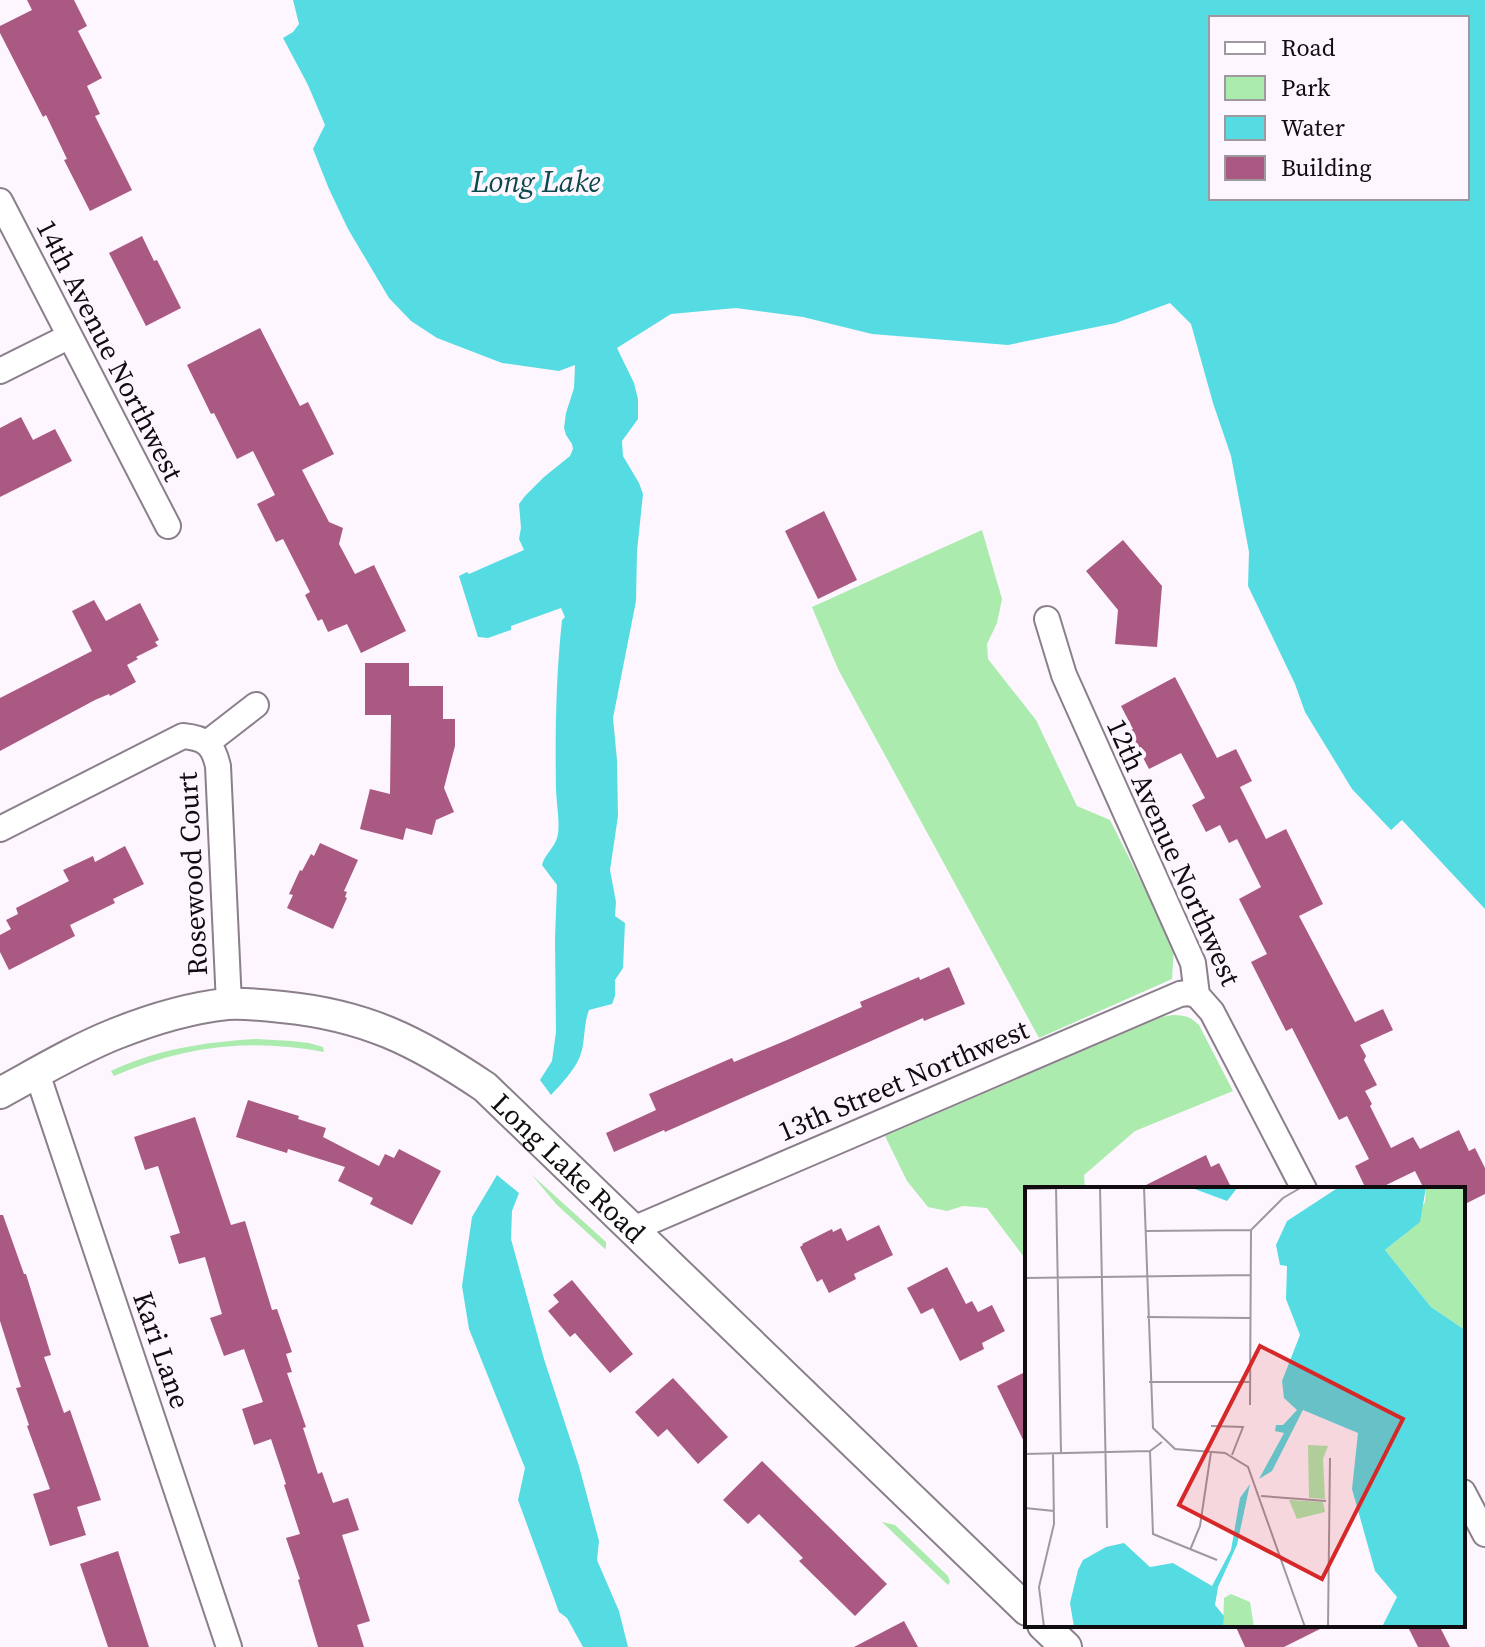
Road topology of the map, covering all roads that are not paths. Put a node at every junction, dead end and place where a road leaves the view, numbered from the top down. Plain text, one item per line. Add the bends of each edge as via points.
1 (0, 201) edge
2 (68, 337) junction
3 (0, 371) edge
4 (168, 526) dead end
5 (1047, 619) dead end
6 (256, 705) dead end
7 (207, 743) junction
8 (0, 829) edge
9 (1197, 995) junction
10 (229, 1004) junction
11 (37, 1073) junction
12 (0, 1093) edge
13 (1303, 1187) edge
14 (633, 1229) junction
15 (1465, 1496) edge
16 (1485, 1534) edge
17 (1025, 1608) edge
18 (1045, 1627) edge
19 (229, 1647) edge
20 (1066, 1647) edge

1 - 2 street, 14th Avenue Northwest
2 - 3 street
2 - 4 street, 14th Avenue Northwest
5 - 9 street, 12th Avenue Northwest via 1064,675 1193,963
6 - 7 street, Rosewood Court
7 - 8 street, Rosewood Court via 183,736
7 - 10 street, Rosewood Court via 218,766
9 - 13 street, 12th Avenue Northwest via 1212,1012
9 - 14 street, 13th Street Northwest via 1180,994
10 - 11 street, Long Lake Road via 124,1031
10 - 14 street, Long Lake Road via 315,1010 409,1040 485,1087
11 - 12 street, Long Lake Road
11 - 19 street, Kari Lane
14 - 17 street, Long Lake Road
15 - 16 street
18 - 20 street

